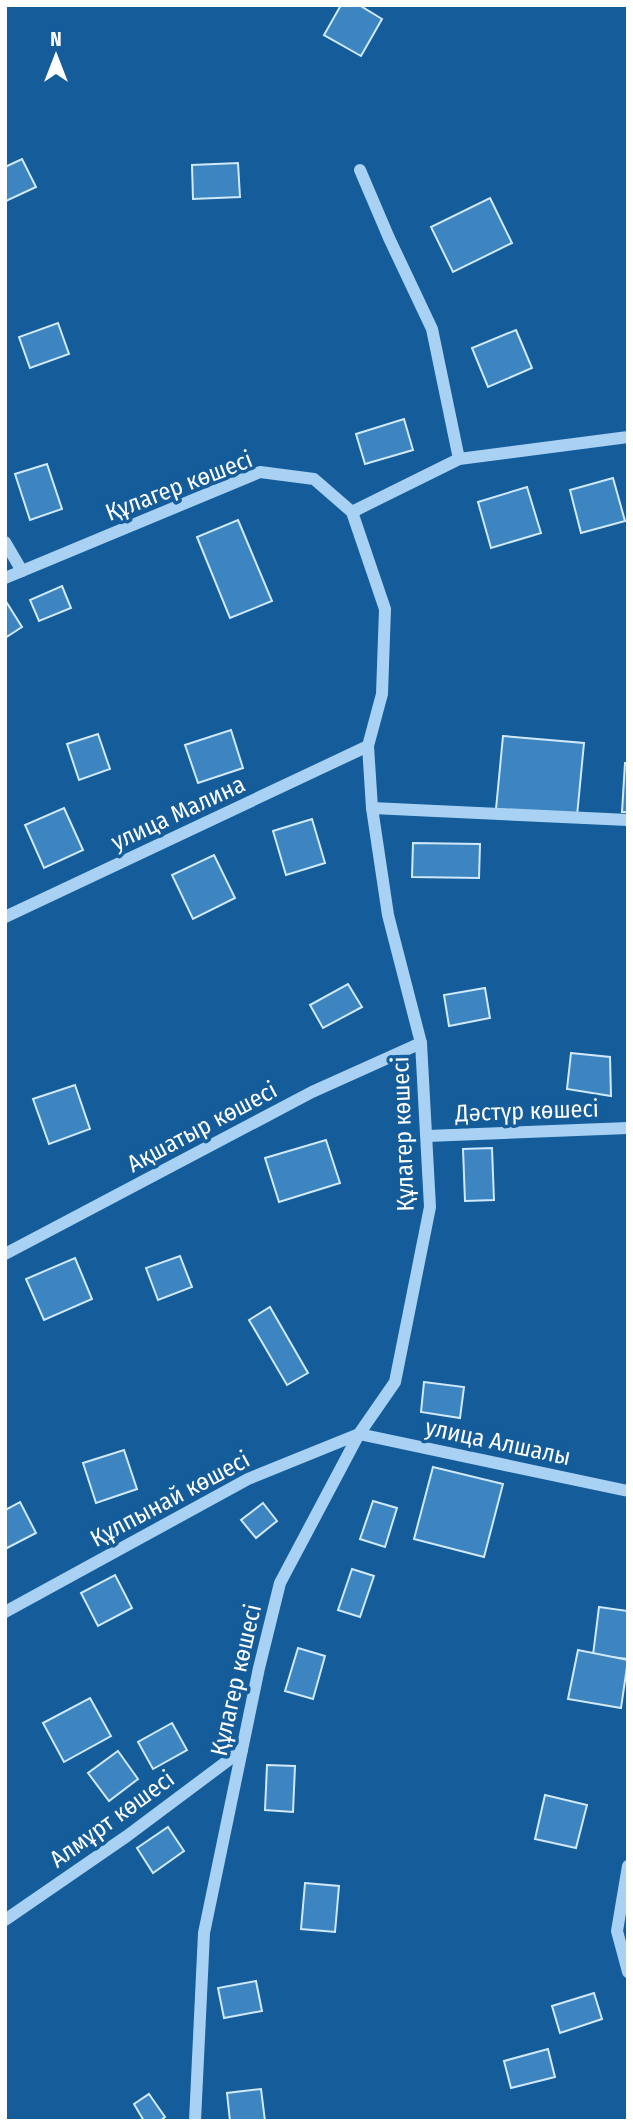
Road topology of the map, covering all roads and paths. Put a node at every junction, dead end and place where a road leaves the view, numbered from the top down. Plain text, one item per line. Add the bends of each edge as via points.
1 (360, 170) dead end
2 (628, 437) edge
3 (459, 458) junction
4 (352, 512) junction
5 (5, 542) edge
6 (22, 571) junction
7 (5, 578) edge
8 (369, 746) junction
9 (372, 808) junction
10 (628, 820) edge
11 (5, 917) edge
12 (421, 1043) junction
13 (628, 1128) edge
14 (427, 1136) junction
15 (5, 1254) edge
16 (359, 1434) junction
17 (628, 1491) edge
18 (5, 1612) edge
19 (242, 1750) junction
20 (628, 1866) edge
21 (5, 1920) edge
22 (628, 1972) edge
23 (195, 2121) edge

1 - 3 street via 432,328
2 - 3 street
3 - 4 street
4 - 6 street, Құлагер көшесі via 314,480 260,472
4 - 8 street, Құлагер көшесі via 385,609 382,694
5 - 6 street
6 - 7 street, Құлагер көшесі
8 - 9 street, Құлагер көшесі
8 - 11 street, улица Малина
9 - 10 street
9 - 12 street, Құлагер көшесі via 388,915
12 - 14 street, Құлагер көшесі
12 - 15 street, Ақшатыр көшесі via 312,1092
13 - 14 street, Дәстүр көшесі
14 - 16 street, Құлагер көшесі via 430,1207 395,1382
16 - 17 street, улица Алшалы
16 - 18 street, Құлпынай көшесі via 248,1479
16 - 19 street, Құлагер көшесі via 280,1583
19 - 21 street, Алмұрт көшесі
19 - 23 street, Құлагер көшесі via 204,1933
20 - 22 street via 617,1931

